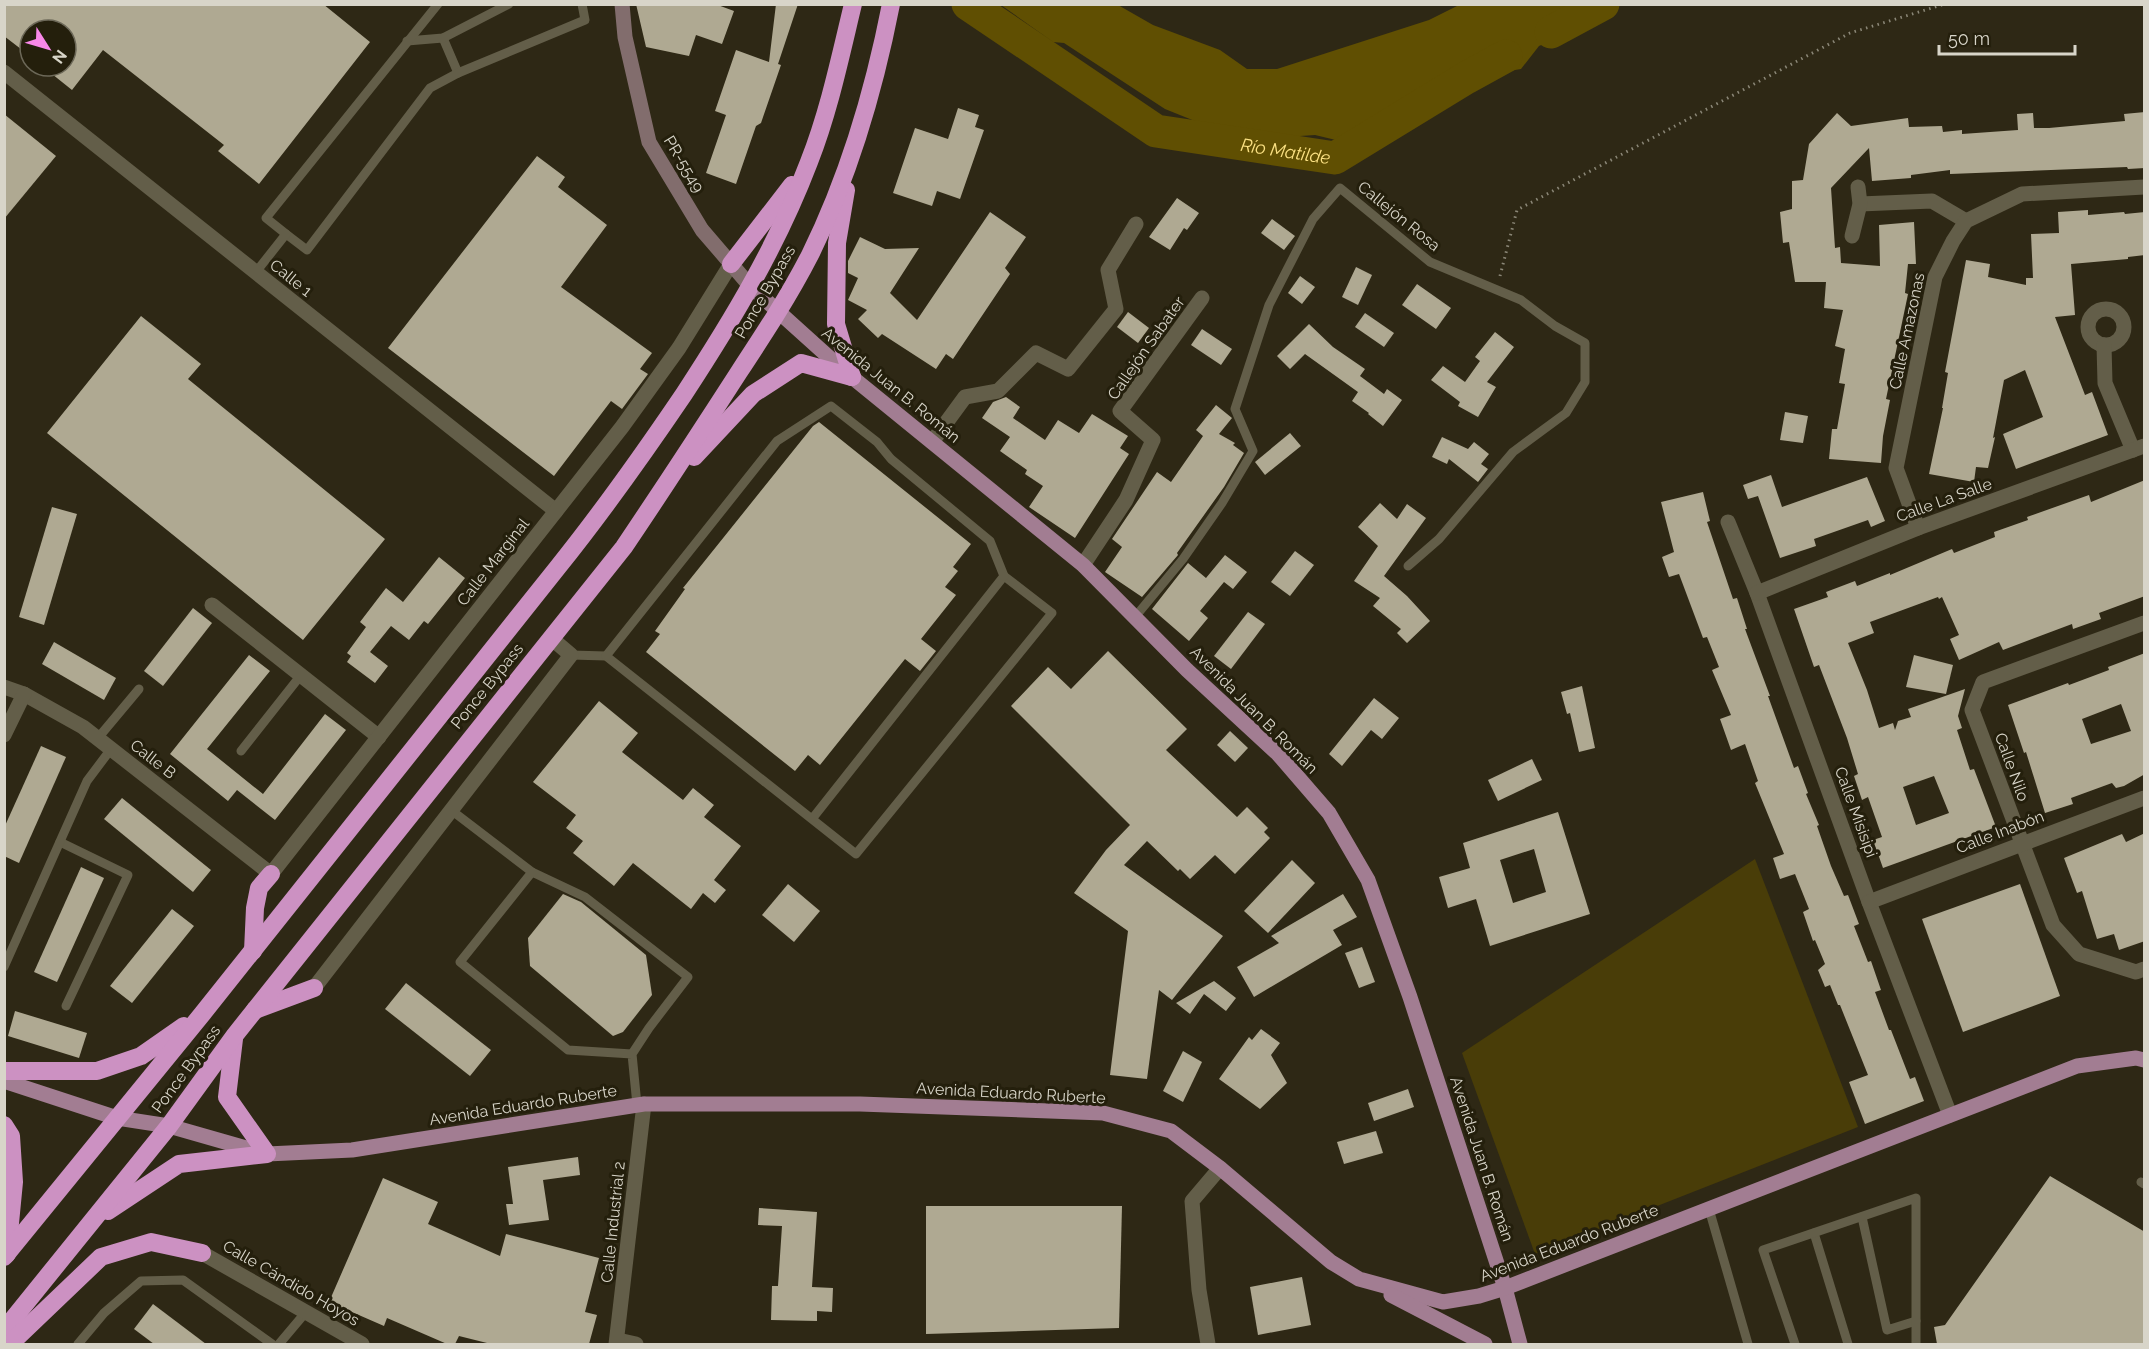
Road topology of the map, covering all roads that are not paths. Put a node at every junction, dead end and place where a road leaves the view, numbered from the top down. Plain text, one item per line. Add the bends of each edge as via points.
1 (438, 4) edge
2 (509, 4) edge
3 (582, 4) edge
4 (622, 4) edge
5 (853, 4) edge
6 (890, 8) edge
7 (443, 38) junction
8 (407, 41) junction
9 (4, 72) edge
10 (458, 73) junction
11 (852, 152) junction
12 (809, 162) junction
13 (1858, 187) dead end
14 (2145, 187) edge
15 (1860, 204) junction
16 (1966, 221) junction
17 (1136, 224) dead end
18 (286, 234) junction
19 (1852, 236) dead end
20 (731, 264) junction
21 (256, 272) junction
22 (751, 287) junction
23 (1202, 298) dead end
24 (778, 312) junction
25 (2104, 345) dead end
26 (852, 377) junction
27 (932, 442) junction
28 (2139, 448) edge
29 (657, 498) junction
30 (555, 512) junction
31 (1728, 522) dead end
32 (1918, 528) junction
33 (1083, 565) junction
34 (1408, 566) dead end
35 (1004, 576) junction
36 (1757, 593) junction
37 (212, 605) dead end
38 (1135, 617) junction
39 (2145, 623) edge
40 (550, 638) junction
41 (572, 655) junction
42 (606, 656) junction
43 (301, 675) junction
44 (4, 687) edge
45 (139, 689) dead end
46 (24, 694) junction
47 (4, 735) edge
48 (380, 737) junction
49 (98, 738) junction
50 (111, 749) junction
51 (241, 751) dead end
52 (2145, 798) edge
53 (452, 810) junction
54 (812, 819) junction
55 (60, 842) junction
56 (2021, 843) junction
57 (532, 872) junction
58 (271, 874) junction
59 (1869, 902) junction
60 (253, 951) junction
61 (4, 967) edge
62 (2145, 969) edge
63 (314, 988) joint
64 (66, 1006) dead end
65 (254, 1011) junction
66 (203, 1013) junction
67 (234, 1035) junction
68 (632, 1054) junction
69 (2145, 1060) edge
70 (4, 1071) edge
71 (4, 1081) edge
72 (640, 1105) junction
73 (1950, 1115) junction
74 (117, 1118) junction
75 (4, 1125) edge
76 (169, 1126) junction
77 (267, 1154) junction
78 (1220, 1168) junction
79 (1709, 1209) junction
80 (1862, 1217) junction
81 (89, 1224) junction
82 (1814, 1233) junction
83 (202, 1253) joint
84 (6, 1256) edge
85 (1359, 1279) junction
86 (1505, 1288) junction
87 (306, 1312) junction
88 (1916, 1321) junction
89 (4, 1330) edge
90 (617, 1342) edge
91 (9, 1344) edge
92 (78, 1344) edge
93 (272, 1344) edge
94 (279, 1344) edge
95 (362, 1344) edge
96 (636, 1344) edge
97 (1208, 1344) edge
98 (1485, 1344) edge
99 (1520, 1344) edge
100 (1748, 1344) edge
101 (1795, 1344) edge
102 (1848, 1344) edge
103 (1916, 1344) edge

1 - 8 lane
2 - 7 lane
3 - 10 lane via 585,20
4 - 20 street, PR-5549 via 625,37 649,142 702,230
5 - 12 highway, Ponce Bypass via 832,96
6 - 11 highway, Ponce Bypass
7 - 8 lane
7 - 10 lane
8 - 18 lane via 266,218
9 - 21 street, Calle 1
10 - 18 lane via 430,88 306,250
11 - 24 highway, Ponce Bypass via 810,255
11 - 26 highway via 837,243 836,324
12 - 20 highway
12 - 22 highway, Ponce Bypass
13 - 15 street
14 - 16 street via 2022,194
15 - 16 street via 1932,201
15 - 19 street
16 - 32 street, Calle Amazonas via 1935,277 1896,468
17 - 27 street via 1108,270 1116,309 1068,369 1036,353 998,391 965,397
18 - 21 lane
20 - 22 street, PR-5549
20 - 30 street, Calle Marginal via 679,348
21 - 30 street, Calle 1
22 - 24 main road, Avenida Juan B. Román
22 - 60 highway, Ponce Bypass via 650,444 597,518
23 - 33 street, Callejón Sabater via 1120,411 1153,440 1126,500
24 - 26 main road, Avenida Juan B. Román
24 - 29 highway, Ponce Bypass
25 - 28 street via 2105,383
26 - 27 main road, Avenida Juan B. Román
26 - 29 highway via 801,363 753,394
27 - 33 main road, Avenida Juan B. Román
28 - 32 street, Calle La Salle
29 - 40 highway, Ponce Bypass via 624,547
30 - 48 street, Calle Marginal
31 - 36 street, Calle Misisipi
32 - 36 street, Calle La Salle
33 - 38 main road, Avenida Juan B. Román
34 - 38 lane, Callejón Rosa via 1439,539 1513,452 1566,413 1586,382 1585,343 1521,300 1430,262 1340,188 1313,219 1265,315 1235,409 1253,451 1183,559
35 - 42 lane via 990,541 831,406 777,441
35 - 54 lane
35 - 54 lane via 1052,613 856,854
36 - 59 street, Calle Misisipi
37 - 43 street
38 - 86 main road, Avenida Juan B. Román via 1278,754 1329,813 1368,880
39 - 56 street, Calle Nilo via 1983,682 1972,710
40 - 41 street
40 - 65 highway, Ponce Bypass
41 - 42 lane
41 - 53 street
42 - 54 lane
43 - 48 street
43 - 51 lane
44 - 46 street, Calle B
45 - 49 lane
46 - 47 street
46 - 49 street, Calle B
48 - 58 street, Calle Marginal
49 - 50 street, Calle B
50 - 55 lane via 87,781
50 - 58 street, Calle B
52 - 56 street, Calle Inabón
53 - 57 lane
53 - 63 street
55 - 61 lane
55 - 64 lane via 128,874
56 - 59 street, Calle Inabón
56 - 62 street, Calle Nilo via 2053,925 2079,954 2136,972
57 - 68 lane via 585,897 688,977
57 - 68 lane via 460,963 568,1050
58 - 60 highway via 257,898
59 - 73 street, Calle Misisipi
60 - 66 highway, Ponce Bypass
63 - 65 highway
65 - 67 highway, Ponce Bypass
66 - 70 highway via 141,1056 97,1071
66 - 74 highway, Ponce Bypass
67 - 76 highway, Ponce Bypass
67 - 77 highway via 227,1097
68 - 72 lane
69 - 73 main road, Avenida Eduardo Ruberte via 2077,1066
71 - 74 main road, Avenida Eduardo Ruberte
72 - 77 main road, Avenida Eduardo Ruberte via 352,1150
72 - 78 main road, Avenida Eduardo Ruberte via 860,1104 1103,1113 1171,1131
72 - 90 street, Calle Industrial 2
73 - 79 main road, Avenida Eduardo Ruberte
74 - 76 main road, Avenida Eduardo Ruberte
74 - 84 highway, Ponce Bypass
75 - 84 highway via 11,1136 14,1182
76 - 77 main road, Avenida Eduardo Ruberte
76 - 81 highway, Ponce Bypass
77 - 81 highway via 179,1164
78 - 85 main road, Avenida Eduardo Ruberte via 1302,1239
78 - 97 street via 1192,1201
79 - 86 main road, Avenida Eduardo Ruberte
79 - 100 lane
80 - 82 lane
80 - 88 lane via 1887,1329
80 - 88 lane via 1916,1198
81 - 89 highway, Ponce Bypass
82 - 101 lane via 1763,1250
82 - 102 lane
83 - 87 street, Calle Cándido Hoyos
83 - 91 highway via 152,1242 100,1257
85 - 86 main road, Avenida Eduardo Ruberte via 1443,1302
85 - 98 main road
86 - 99 main road, Avenida Juan B. Román
87 - 94 lane
87 - 95 street, Calle Cándido Hoyos
88 - 103 lane
90 - 96 street
92 - 93 lane via 104,1313 141,1281 183,1280

